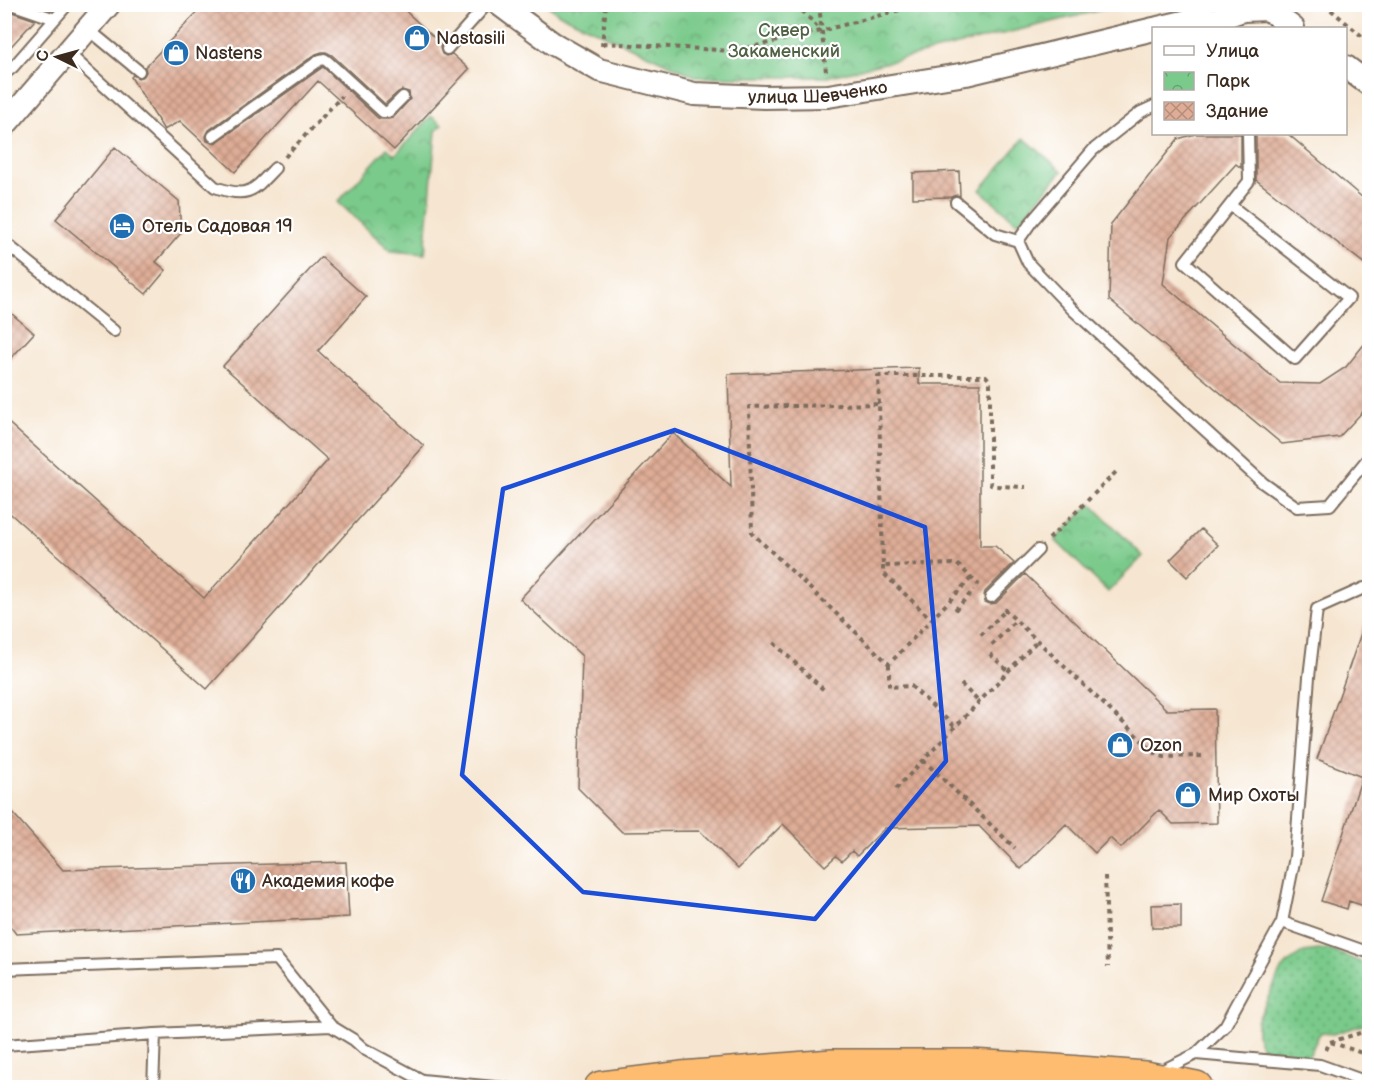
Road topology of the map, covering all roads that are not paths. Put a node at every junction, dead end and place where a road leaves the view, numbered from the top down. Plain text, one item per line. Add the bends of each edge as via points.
1 (11, 4) edge
2 (68, 4) edge
3 (109, 4) edge
4 (487, 4) edge
5 (499, 4) edge
6 (1243, 7) edge
7 (1270, 7) edge
8 (1186, 13) edge
9 (55, 19) junction
10 (1217, 24) edge
11 (1160, 27) edge
12 (1292, 27) edge
13 (88, 29) junction
14 (1152, 30) edge
15 (447, 49) dead end
16 (68, 53) junction
17 (1347, 68) edge
18 (4, 70) edge
19 (139, 71) dead end
20 (1370, 85) edge
21 (403, 97) dead end
22 (1152, 107) edge
23 (4, 126) edge
24 (1248, 135) edge
25 (213, 136) dead end
26 (275, 168) road end
27 (956, 202) dead end
28 (1230, 205) junction
29 (1018, 241) junction
30 (4, 242) edge
31 (114, 331) dead end
32 (1370, 456) edge
33 (1038, 550) road end
34 (1370, 590) edge
35 (991, 597) road end
36 (1282, 922) junction
37 (1370, 953) edge
38 (4, 969) edge
39 (331, 1026) junction
40 (155, 1034) junction
41 (4, 1045) edge
42 (1196, 1054) junction
43 (1145, 1078) junction
44 (1370, 1083) edge
45 (153, 1088) edge
46 (505, 1088) edge
47 (601, 1088) edge
48 (1196, 1088) edge

1 - 9 lane
2 - 9 lane
3 - 13 street
4 - 15 lane
5 - 14 street, улица Шевченко via 552,43 599,70 694,94 764,97 828,96 966,74
6 - 7 street, улица Шевченко
6 - 10 street, улица Шевченко
7 - 12 street, улица Шевченко
8 - 10 street, улица Шевченко
8 - 11 street, улица Шевченко
9 - 18 lane via 13,67
13 - 16 street
13 - 19 lane
16 - 23 street
16 - 26 lane via 215,187 248,192
17 - 20 street
21 - 25 lane via 383,112 324,59
22 - 29 lane via 1093,150
24 - 28 lane via 1249,181
27 - 29 lane via 994,234
28 - 28 lane via 1185,262 1295,359 1349,298
29 - 32 lane via 1028,262 1073,310 1263,483 1297,507 1330,505
30 - 31 lane
33 - 35 lane
34 - 36 lane via 1364,588 1317,609 1295,857
36 - 37 lane
36 - 42 lane via 1225,1026
38 - 39 lane via 277,959
39 - 40 lane
39 - 46 lane via 363,1049 422,1080
40 - 41 lane
40 - 45 lane
42 - 43 lane
42 - 44 lane via 1320,1065
43 - 47 highway via 970,1066 832,1066
43 - 48 highway

